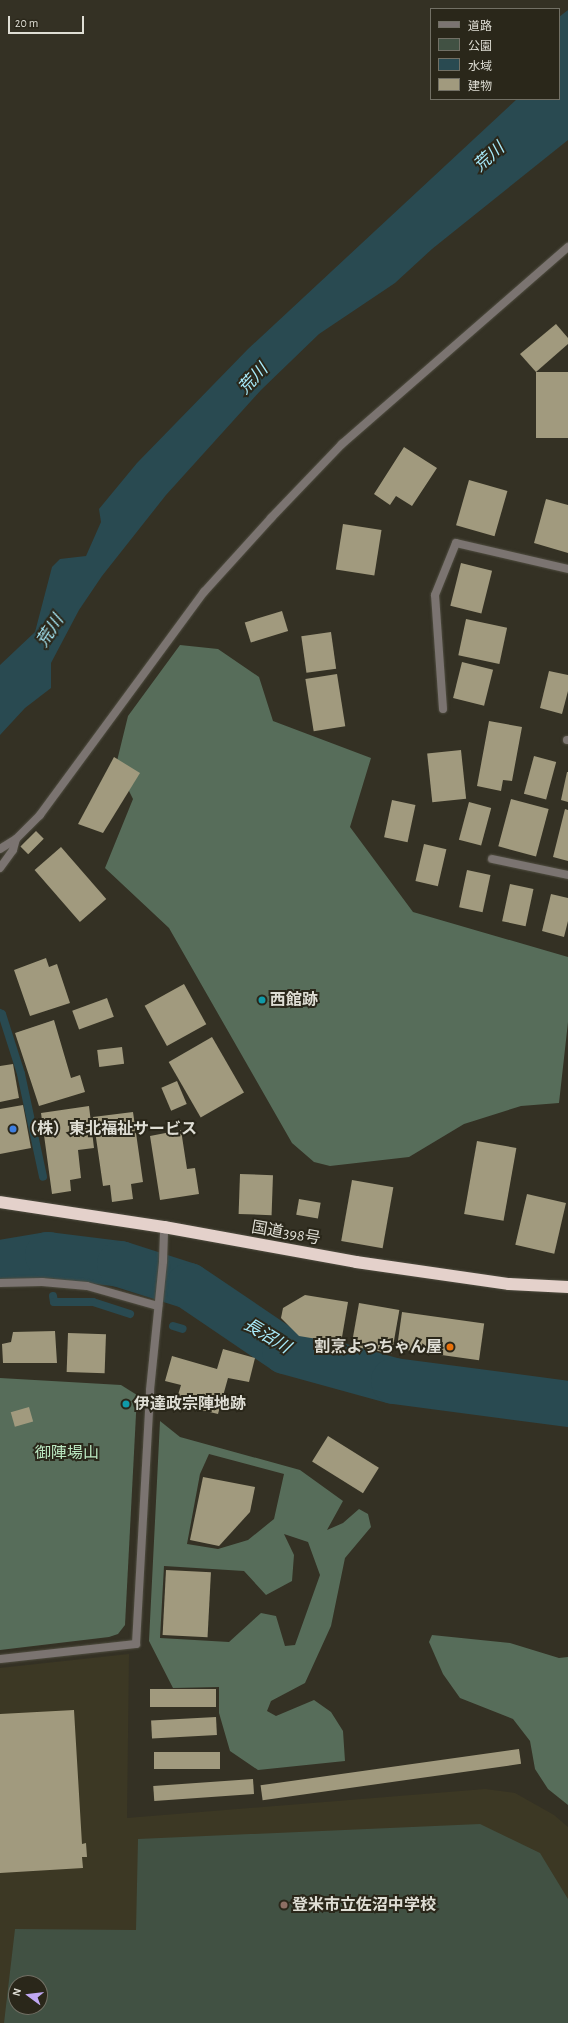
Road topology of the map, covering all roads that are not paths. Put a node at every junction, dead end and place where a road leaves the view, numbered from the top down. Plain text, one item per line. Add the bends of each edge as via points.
1 (568, 247) edge
2 (568, 569) edge
3 (442, 709) dead end
4 (16, 839) junction
5 (0, 849) edge
6 (492, 859) dead end
7 (0, 868) edge
8 (568, 875) edge
9 (0, 1202) edge
10 (164, 1226) junction
11 (0, 1283) edge
12 (568, 1287) edge
13 (159, 1302) junction
14 (0, 1659) edge

1 - 4 street via 342,444 271,518 204,592 40,815
2 - 3 street via 456,543 436,595
4 - 5 street
4 - 7 street via 13,850
6 - 8 street
9 - 10 highway, 国道398号
10 - 12 highway, 国道398号 via 356,1262 509,1284
10 - 13 street
11 - 13 street via 42,1282 87,1286
13 - 14 street via 150,1390 136,1644

